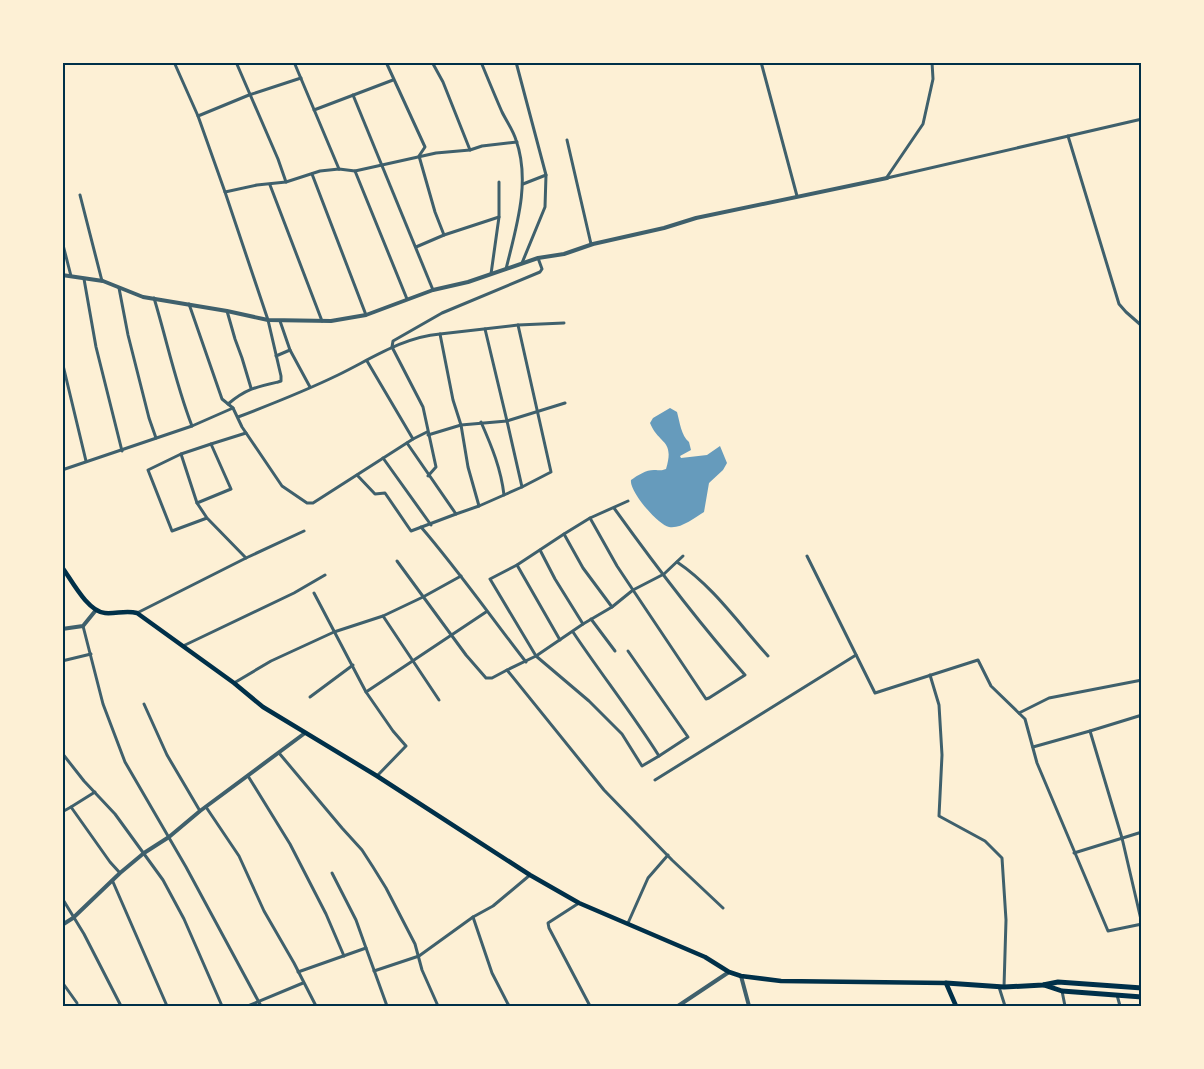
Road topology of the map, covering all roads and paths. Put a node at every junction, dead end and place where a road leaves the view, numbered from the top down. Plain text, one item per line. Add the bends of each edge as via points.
1 (174, 62) edge
2 (236, 62) edge
3 (294, 62) edge
4 (386, 62) edge
5 (432, 62) edge
6 (481, 62) edge
7 (516, 62) edge
8 (761, 62) edge
9 (932, 62) edge
10 (301, 78) junction
11 (392, 80) junction
12 (353, 95) junction
13 (249, 96) junction
14 (314, 110) junction
15 (198, 116) junction
16 (1142, 119) edge
17 (1068, 136) junction
18 (567, 140) dead end
19 (517, 142) junction
20 (470, 150) junction
21 (419, 156) junction
22 (380, 164) junction
23 (339, 169) junction
24 (355, 170) junction
25 (312, 174) junction
26 (546, 175) junction
27 (887, 178) junction
28 (286, 182) junction
29 (499, 182) dead end
30 (523, 184) junction
31 (270, 185) junction
32 (225, 192) junction
33 (80, 195) dead end
34 (797, 196) junction
35 (499, 217) junction
36 (444, 235) junction
37 (62, 241) edge
38 (591, 244) junction
39 (416, 247) junction
40 (538, 258) junction
41 (522, 264) junction
42 (506, 269) junction
43 (491, 274) junction
44 (62, 275) edge
45 (71, 276) junction
46 (84, 279) junction
47 (103, 282) junction
48 (119, 288) junction
49 (433, 290) junction
50 (154, 298) junction
51 (407, 299) junction
52 (188, 304) junction
53 (227, 311) junction
54 (366, 315) junction
55 (268, 320) junction
56 (280, 321) junction
57 (322, 321) junction
58 (564, 323) dead end
59 (518, 326) junction
60 (1142, 326) edge
61 (485, 329) junction
62 (440, 334) junction
63 (392, 347) junction
64 (290, 350) junction
65 (276, 356) junction
66 (62, 361) edge
67 (366, 361) junction
68 (64, 373) edge
69 (251, 388) junction
70 (310, 388) junction
71 (565, 403) dead end
72 (228, 404) junction
73 (233, 408) junction
74 (537, 410) junction
75 (238, 417) junction
76 (506, 421) junction
77 (481, 422) junction
78 (461, 425) junction
79 (192, 426) junction
80 (246, 433) junction
81 (428, 434) junction
82 (156, 438) junction
83 (413, 439) junction
84 (212, 444) junction
85 (407, 444) junction
86 (122, 451) junction
87 (180, 454) junction
88 (383, 458) junction
89 (86, 461) junction
90 (62, 470) edge
91 (357, 475) junction
92 (428, 476) junction
93 (522, 487) junction
94 (504, 495) junction
95 (628, 501) dead end
96 (197, 503) junction
97 (479, 506) junction
98 (614, 508) junction
99 (456, 514) junction
100 (206, 518) junction
101 (590, 518) junction
102 (431, 525) junction
103 (421, 527) junction
104 (304, 531) dead end
105 (564, 534) junction
106 (540, 550) junction
107 (684, 556) dead end
108 (807, 556) dead end
109 (246, 558) junction
110 (397, 561) dead end
111 (677, 562) junction
112 (517, 565) junction
113 (62, 567) edge
114 (664, 574) junction
115 (325, 575) dead end
116 (461, 576) junction
117 (633, 590) junction
118 (314, 594) dead end
119 (423, 597) junction
120 (612, 607) junction
121 (96, 610) junction
122 (486, 612) junction
123 (137, 613) junction
124 (383, 616) junction
125 (591, 619) junction
126 (583, 624) junction
127 (83, 626) junction
128 (62, 629) edge
129 (334, 632) junction
130 (572, 632) junction
131 (451, 634) junction
132 (560, 640) junction
133 (182, 646) junction
134 (615, 651) dead end
135 (628, 651) dead end
136 (91, 654) junction
137 (856, 655) junction
138 (536, 656) junction
139 (768, 656) dead end
140 (412, 660) junction
141 (62, 661) edge
142 (526, 662) junction
143 (353, 665) junction
144 (506, 670) junction
145 (930, 675) junction
146 (1142, 680) edge
147 (234, 683) junction
148 (366, 692) junction
149 (310, 697) dead end
150 (440, 700) dead end
151 (144, 704) dead end
152 (1019, 713) junction
153 (1142, 715) edge
154 (1090, 731) junction
155 (305, 733) junction
156 (1033, 747) junction
157 (279, 753) junction
158 (62, 754) edge
159 (659, 756) junction
160 (248, 776) junction
161 (377, 776) junction
162 (655, 780) dead end
163 (95, 792) junction
164 (71, 807) junction
165 (206, 807) junction
166 (200, 811) junction
167 (62, 812) edge
168 (1142, 832) edge
169 (169, 837) junction
170 (1122, 838) junction
171 (144, 853) junction
172 (1074, 853) junction
173 (668, 855) junction
174 (120, 873) junction
175 (332, 873) dead end
176 (530, 875) junction
177 (112, 882) junction
178 (62, 898) edge
179 (578, 903) junction
180 (723, 908) dead end
181 (473, 917) junction
182 (73, 918) junction
183 (628, 923) junction
184 (1142, 924) edge
185 (62, 925) edge
186 (366, 948) junction
187 (344, 956) junction
188 (419, 956) junction
189 (374, 971) junction
190 (298, 972) junction
191 (729, 972) junction
192 (741, 976) junction
193 (62, 982) edge
194 (303, 983) junction
195 (946, 983) junction
196 (1043, 985) junction
197 (1002, 987) junction
198 (1142, 988) edge
199 (1062, 991) junction
200 (1117, 995) junction
201 (1142, 997) edge
202 (77, 1003) dead end
203 (259, 1005) edge
204 (120, 1006) edge
205 (167, 1006) edge
206 (222, 1006) edge
207 (248, 1006) edge
208 (316, 1006) edge
209 (386, 1006) edge
210 (438, 1006) edge
211 (509, 1006) edge
212 (590, 1006) edge
213 (678, 1006) edge
214 (749, 1006) edge
215 (956, 1006) edge
216 (1005, 1006) edge
217 (1065, 1006) edge
218 (1120, 1006) edge

1 - 15 street
2 - 13 street
3 - 10 street
4 - 11 street
5 - 20 street
6 - 19 street
7 - 26 street
8 - 34 street
9 - 27 street via 933,79 922,124
10 - 13 street
10 - 14 street
11 - 12 street
11 - 21 street via 425,147
12 - 14 street
12 - 22 street
13 - 15 street
13 - 28 street
14 - 23 street
15 - 32 street
16 - 17 street
17 - 27 street
17 - 60 street via 1119,304
18 - 38 street
19 - 20 street
19 - 30 street
20 - 21 street
21 - 22 street
21 - 36 street
22 - 24 street
22 - 39 street
23 - 24 street
23 - 25 street
24 - 51 street
25 - 28 street
25 - 54 street
26 - 30 street
26 - 41 street via 545,207
27 - 34 street
28 - 31 street
29 - 35 street
30 - 42 street
31 - 32 street
31 - 57 street
32 - 55 street
33 - 47 street
34 - 38 street
35 - 36 street
35 - 43 street
36 - 39 street
37 - 45 street
38 - 40 street via 564,254
39 - 49 street
40 - 41 street
40 - 63 street via 540,272 442,313 393,341
41 - 42 street
42 - 43 street
43 - 49 street
44 - 45 street
45 - 46 street
46 - 47 street
46 - 86 street via 96,347
47 - 48 street
48 - 50 street
48 - 82 street via 128,336
49 - 51 street
50 - 52 street
50 - 79 street
51 - 54 street
52 - 53 street
52 - 72 street via 219,392
53 - 55 street
53 - 69 street
54 - 57 street
55 - 56 street
55 - 65 street
56 - 57 street
56 - 64 street
58 - 59 street
59 - 61 street
59 - 74 street
61 - 62 street
61 - 76 street
62 - 63 street via 424,335
62 - 78 street
63 - 67 street
63 - 81 street via 423,407
64 - 65 street
64 - 70 street
65 - 69 street via 281,381
66 - 68 street
67 - 70 street
67 - 83 street
68 - 89 street
69 - 72 street
70 - 75 street
71 - 74 street
72 - 73 street
73 - 75 street
73 - 79 street
74 - 76 street
74 - 93 street via 551,472
75 - 80 street
76 - 77 street
76 - 93 street
77 - 78 street
77 - 94 street via 497,457
78 - 81 street
78 - 97 street
79 - 82 street
80 - 84 street
80 - 91 street via 282,486 307,503 320,500
81 - 83 street
81 - 92 street via 436,467
82 - 86 street
83 - 85 street
84 - 87 street
84 - 96 street via 232,489
85 - 88 street
85 - 92 street
86 - 89 street
87 - 96 street
87 - 100 street via 148,470 172,531
88 - 91 street
88 - 102 street
89 - 90 street
91 - 103 street via 376,494 385,494 411,531
92 - 99 street
93 - 94 street
94 - 97 street
95 - 98 street
96 - 100 street
97 - 99 street
98 - 101 street
98 - 114 street
99 - 102 street
100 - 109 street
101 - 105 street
101 - 117 street
102 - 103 street
103 - 116 street
104 - 109 street
105 - 106 street
105 - 120 street via 583,568
106 - 112 street
106 - 126 street
107 - 111 street
108 - 137 street
109 - 123 street
110 - 119 street
111 - 114 street
111 - 139 street via 706,586
112 - 132 street
112 - 138 street via 490,579
113 - 121 main road
114 - 117 street
114 - 117 street via 745,675 709,698
115 - 133 street
116 - 119 street
116 - 122 street
117 - 120 street
118 - 129 street
119 - 124 street
119 - 131 street
120 - 125 street
121 - 123 main road
121 - 127 street
122 - 131 street
122 - 142 street
123 - 133 main road
124 - 129 street
124 - 140 street
125 - 126 street
125 - 134 street
126 - 130 street
127 - 128 street
127 - 136 street
129 - 143 street
129 - 147 street via 271,661
130 - 132 street
130 - 159 street
131 - 140 street
131 - 144 street via 486,678
132 - 138 street
133 - 147 main road
135 - 159 street via 688,736
136 - 141 street
136 - 169 street via 103,704 125,762
137 - 145 street via 875,693
137 - 162 street
138 - 142 street
138 - 159 street via 622,734 642,766
140 - 148 street
140 - 150 street
142 - 144 street
143 - 148 street
143 - 149 street
144 - 173 street via 604,790
145 - 152 street via 978,660 991,686
145 - 197 street via 939,705 942,755 939,816 985,841 1002,858 1006,920
146 - 152 street via 1049,698
147 - 155 main road via 263,707
148 - 161 street via 406,746
151 - 166 street via 167,755
152 - 156 street via 1025,719
153 - 154 street
154 - 156 street
154 - 170 street
155 - 157 street
155 - 161 main road
156 - 172 street
157 - 160 street
157 - 188 street via 362,850 390,894
158 - 163 street
160 - 165 street
160 - 187 street via 290,844
161 - 176 main road
163 - 164 street
163 - 171 street
164 - 167 street
164 - 174 street
165 - 166 street
165 - 190 street via 239,856 264,911
166 - 169 street
168 - 170 street
169 - 171 street
169 - 203 street
170 - 172 street
170 - 184 street
171 - 174 street
171 - 206 street via 184,918
172 - 184 street via 1108,931
173 - 180 street
173 - 183 street via 648,878
174 - 177 street
175 - 186 street
176 - 179 main road
176 - 181 street via 493,906
177 - 182 street
177 - 205 street
178 - 182 street
179 - 183 main road
179 - 212 street via 548,923 548,928
181 - 188 street
181 - 211 street via 492,973
182 - 185 street
182 - 204 street
183 - 191 main road via 705,957
186 - 187 street
186 - 189 street
187 - 190 street
188 - 189 street
188 - 210 street
189 - 209 street
190 - 194 street
191 - 192 main road
191 - 213 street
192 - 195 main road via 781,982
192 - 214 street
193 - 202 street
194 - 203 street
194 - 208 street
195 - 197 main road
195 - 215 main road
196 - 197 main road
196 - 198 main road via 1058,982
196 - 199 main road
197 - 216 street
199 - 200 main road
199 - 217 street
200 - 201 main road
200 - 218 street
203 - 207 street

